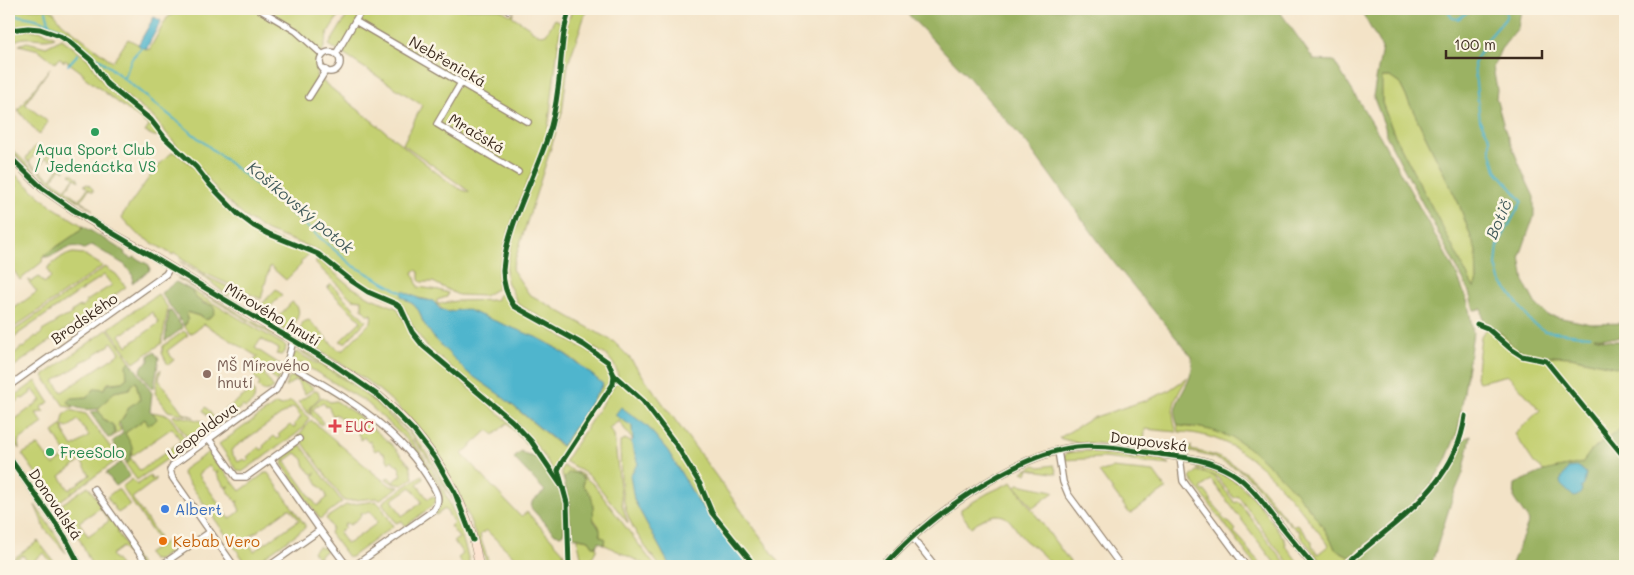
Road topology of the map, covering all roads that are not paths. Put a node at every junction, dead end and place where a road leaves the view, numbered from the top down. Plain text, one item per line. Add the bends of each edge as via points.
1 (259, 9) edge
2 (362, 9) edge
3 (355, 21) junction
4 (324, 54) junction
5 (336, 54) junction
6 (326, 70) junction
7 (461, 83) junction
8 (309, 97) dead end
9 (528, 122) dead end
10 (9, 156) edge
11 (518, 172) dead end
12 (170, 267) junction
13 (293, 341) junction
14 (286, 363) junction
15 (9, 386) edge
16 (209, 439) junction
17 (299, 439) dead end
18 (1058, 451) junction
19 (9, 457) edge
20 (1180, 457) junction
21 (271, 460) junction
22 (94, 489) dead end
23 (320, 530) junction
24 (210, 532) junction
25 (913, 538) junction
26 (477, 555) junction
27 (80, 566) edge
28 (151, 566) edge
29 (160, 566) edge
30 (234, 566) edge
31 (270, 566) edge
32 (479, 566) edge
33 (485, 566) edge
34 (884, 566) edge
35 (935, 566) edge
36 (1121, 566) edge
37 (1246, 566) edge
38 (1314, 566) edge

1 - 4 street via 296,31
2 - 3 street
3 - 5 street
3 - 7 street, Nebřenická
4 - 5 street
4 - 6 street via 320,62
5 - 6 street via 340,60 338,68
6 - 8 street
7 - 9 street, Nebřenická
7 - 11 street, Mračská via 437,124
10 - 12 main road, Mírového hnutí via 58,200
12 - 13 main road, Mírového hnutí
12 - 15 street, Brodského via 166,274
13 - 14 street, Leopoldova
13 - 26 main road, Mírového hnutí via 363,384 395,410 414,431 455,492
14 - 16 street, Leopoldova via 276,390
14 - 23 street via 337,392 382,424 414,458 438,495 434,510 357,564 348,564 341,558
16 - 21 street via 236,477 246,477
16 - 24 street, Leopoldova via 170,470
17 - 21 street
18 - 20 street, Doupovská via 1097,447
18 - 25 street, Doupovská via 1026,462 972,492
18 - 36 street via 1068,494
19 - 27 street, Donovalská via 65,537
20 - 37 street via 1183,481
20 - 38 street, Doupovská via 1212,464 1239,478
21 - 23 street
22 - 28 street
23 - 31 street
24 - 29 street
24 - 30 street, Leopoldova
25 - 34 street, Doupovská
25 - 35 street
26 - 32 main road, Mírového hnutí
26 - 33 main road

